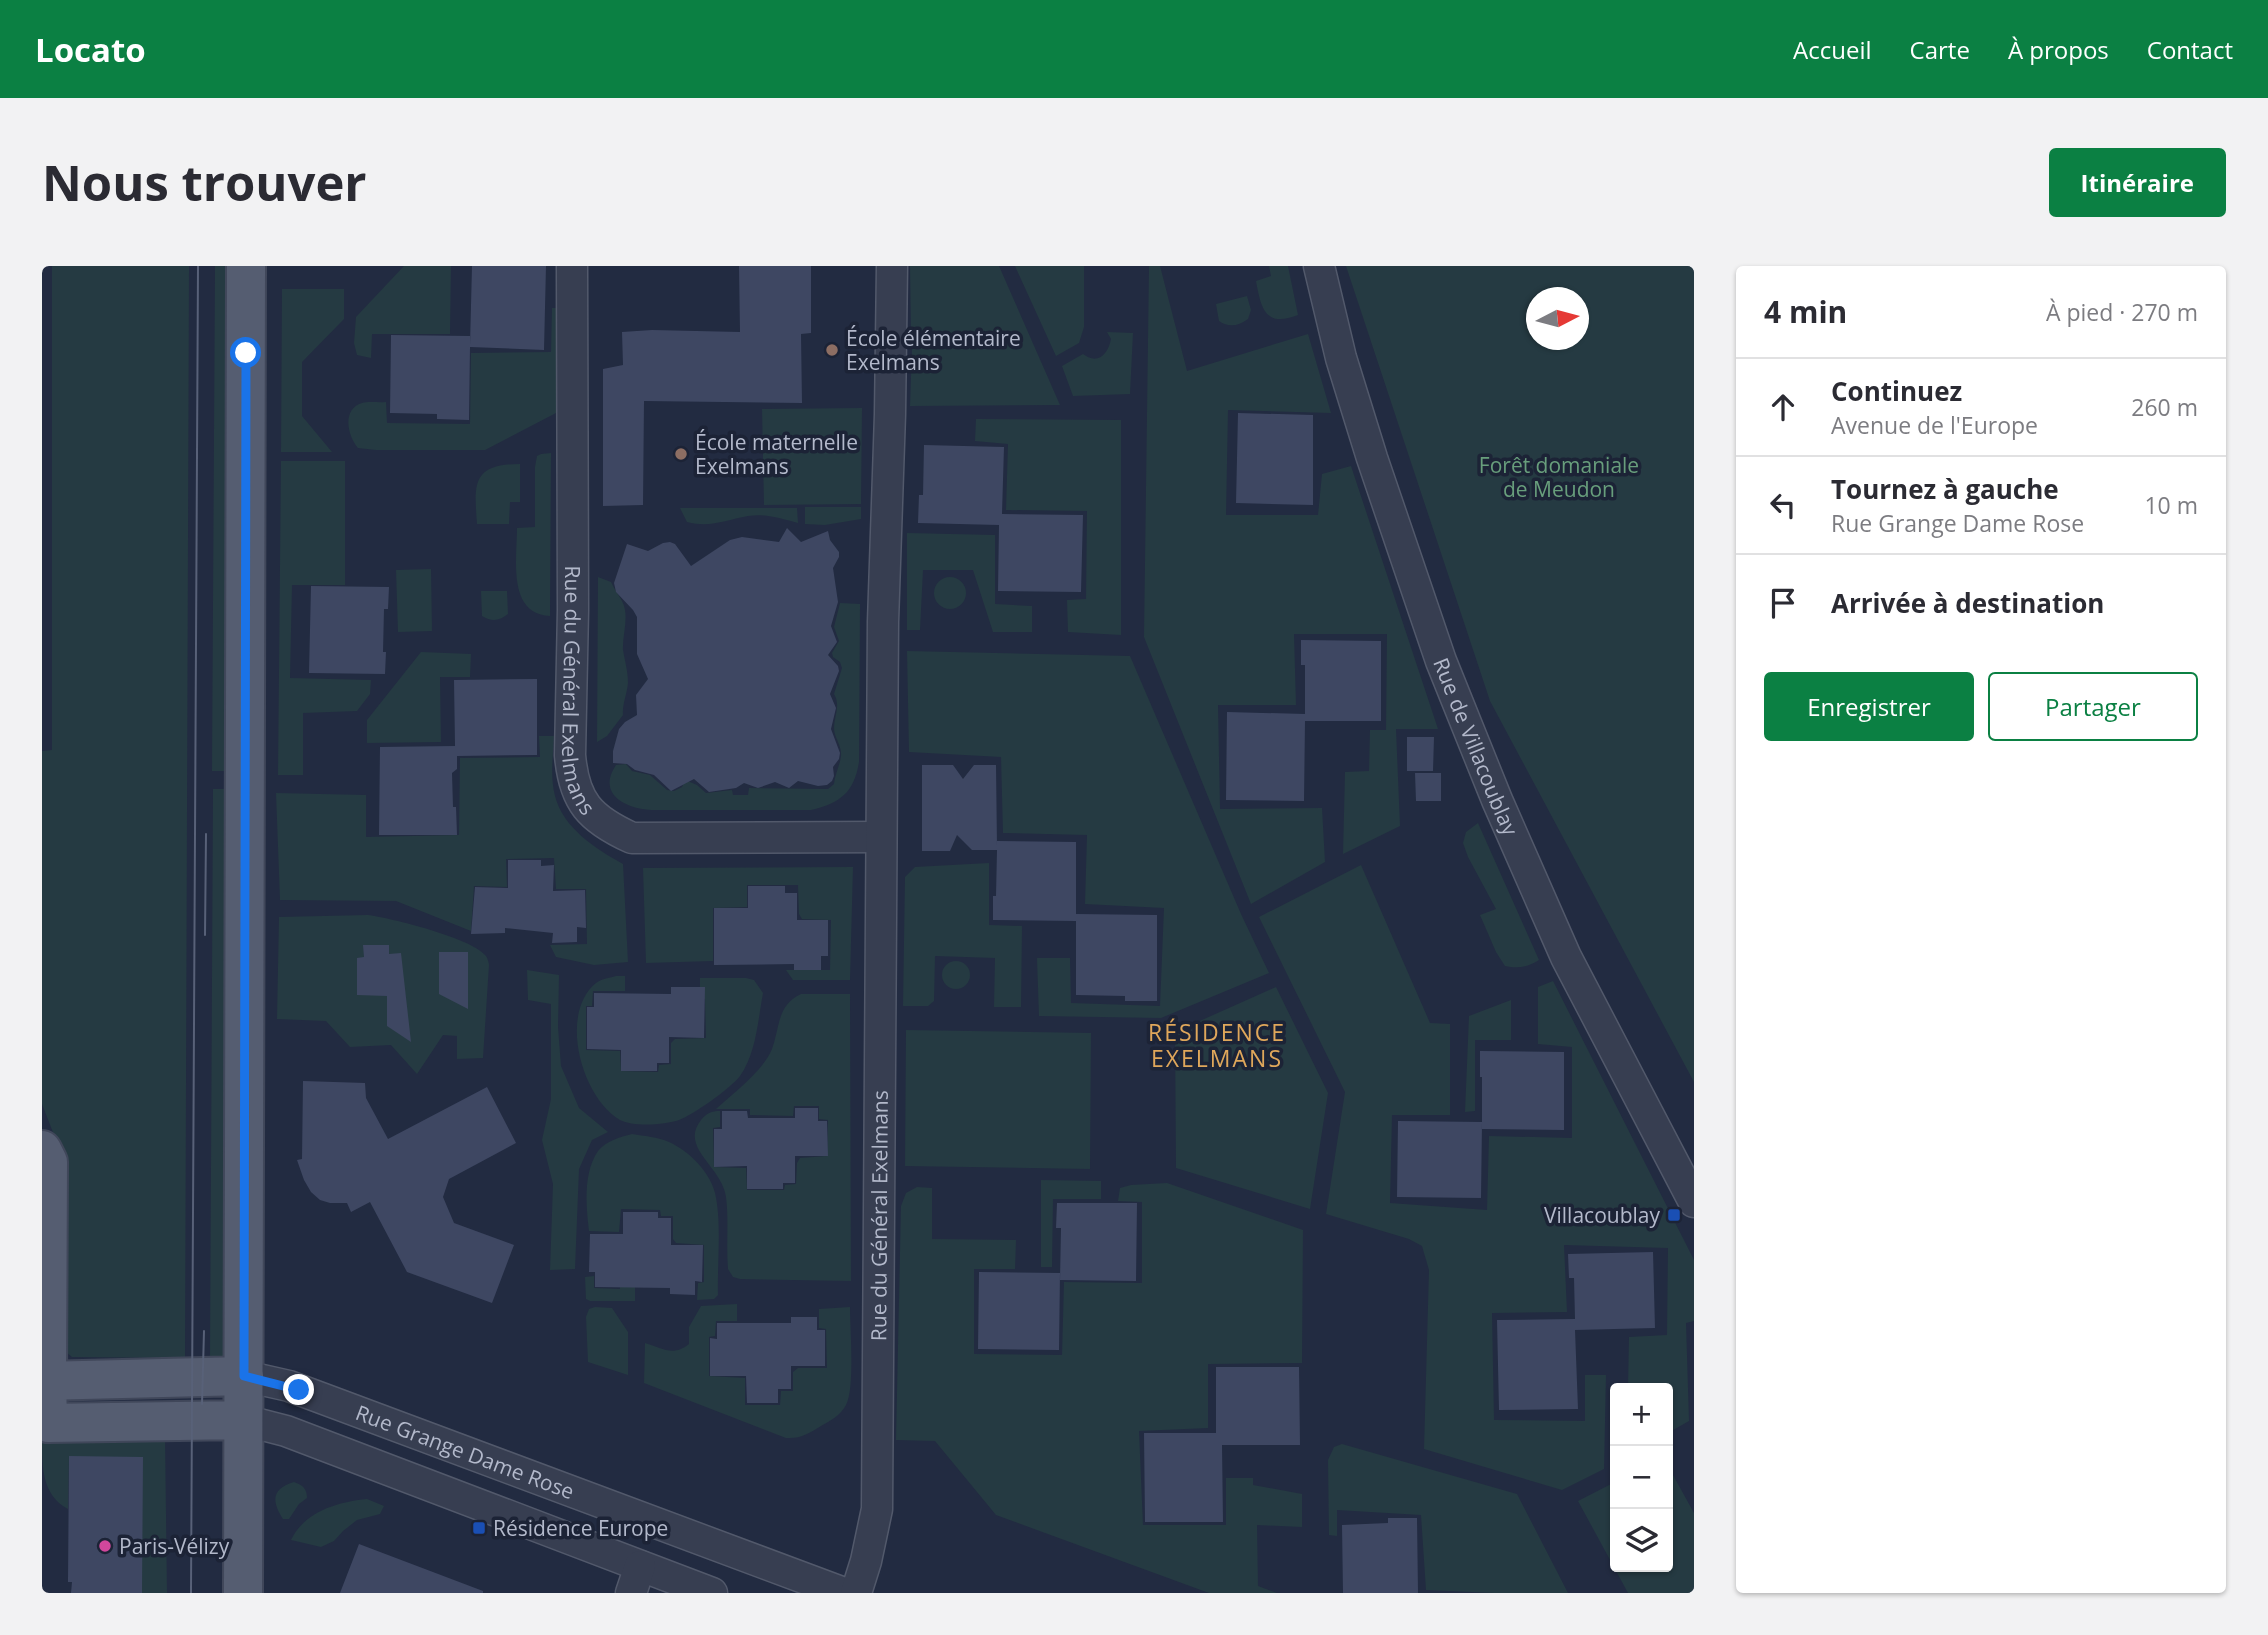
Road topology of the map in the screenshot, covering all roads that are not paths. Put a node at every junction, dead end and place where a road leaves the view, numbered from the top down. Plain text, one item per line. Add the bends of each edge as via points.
1 (246, 266) edge
2 (572, 266) edge
3 (892, 266) edge
4 (1319, 266) edge
5 (881, 837) junction
6 (42, 1150) edge
7 (1694, 1202) edge
8 (244, 1376) junction
9 (44, 1381) edge
10 (243, 1420) junction
11 (635, 1579) edge
12 (243, 1593) edge
13 (712, 1593) edge
14 (844, 1593) edge
15 (856, 1593) edge

1 - 8 main road
2 - 5 street, Rue du Général Exelmans via 570,755 572,779 582,802 609,828 632,838
3 - 5 street, Rue du Général Exelmans
4 - 7 street, Rue de Villacoublay via 1371,458 1441,661 1566,957
5 - 15 street, Rue du Général Exelmans via 877,1509
6 - 9 main road via 48,1161
8 - 9 main road
8 - 10 main road
8 - 14 street, Rue Grange Dame Rose via 289,1386
9 - 10 main road via 48,1423
10 - 11 street, Rue Grange Dame Rose via 286,1431
10 - 12 main road
11 - 13 street, Rue Grange Dame Rose

